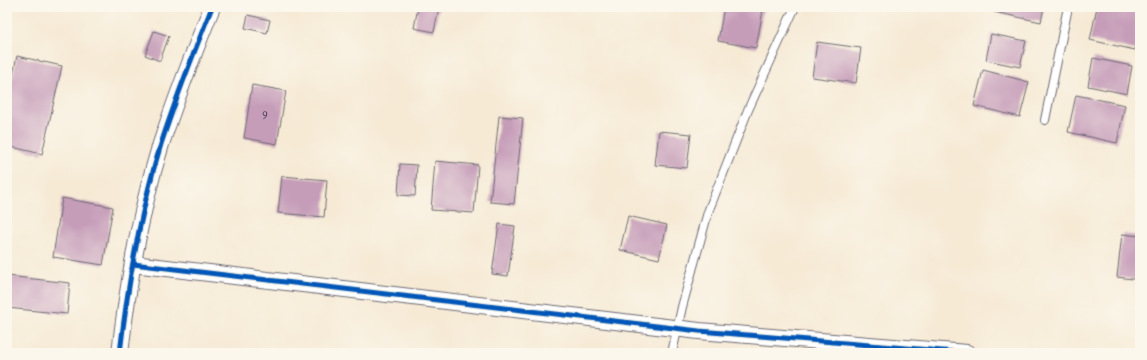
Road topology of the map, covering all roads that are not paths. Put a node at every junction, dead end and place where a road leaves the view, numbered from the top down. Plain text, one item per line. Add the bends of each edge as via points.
1 (212, 7) edge
2 (795, 7) edge
3 (1068, 7) edge
4 (1045, 120) dead end
5 (132, 264) junction
6 (678, 328) junction
7 (120, 353) edge
8 (672, 353) edge
9 (967, 353) edge

1 - 5 street via 161,145
2 - 6 lane via 748,110 708,212
3 - 4 lane
5 - 6 street
5 - 7 street
6 - 8 lane
6 - 9 street

